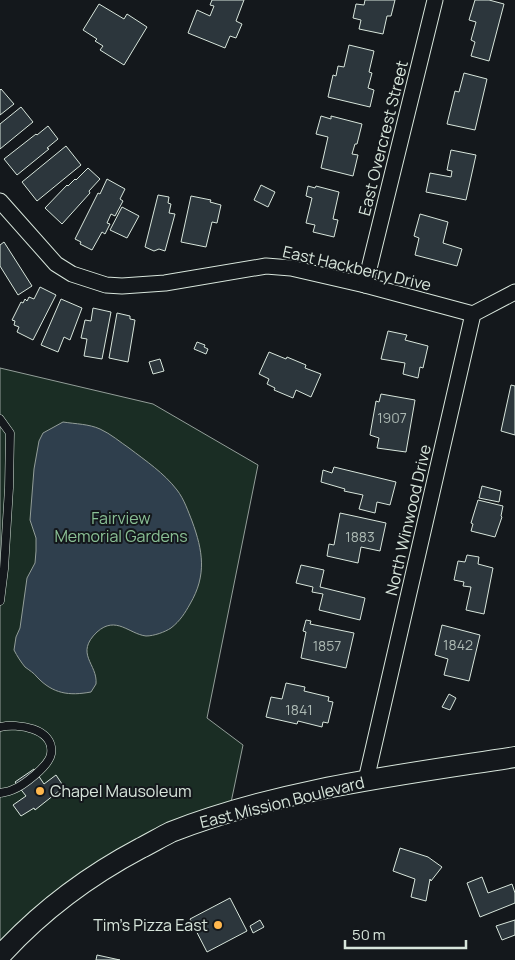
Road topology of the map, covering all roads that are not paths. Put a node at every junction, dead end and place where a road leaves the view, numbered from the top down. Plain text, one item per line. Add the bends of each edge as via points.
1 (435, 0) edge
2 (1, 203) edge
3 (365, 285) junction
4 (515, 292) edge
5 (473, 314) junction
6 (0, 419) edge
7 (0, 602) edge
8 (0, 727) edge
9 (515, 757) edge
10 (366, 780) junction
11 (0, 793) edge
12 (0, 956) edge

1 - 3 street, East Overcrest Street
2 - 3 street, East Hackberry Drive via 56,264 72,274 106,285 165,282 266,266 292,268
3 - 5 street, East Hackberry Drive
4 - 5 street
5 - 10 street, North Winwood Drive
6 - 7 lane via 10,433
8 - 11 lane via 11,724 42,733 51,752 42,769 12,790
9 - 10 main road, East Mission Boulevard
10 - 12 main road, East Mission Boulevard via 229,812 170,833 121,858 85,882 50,908

